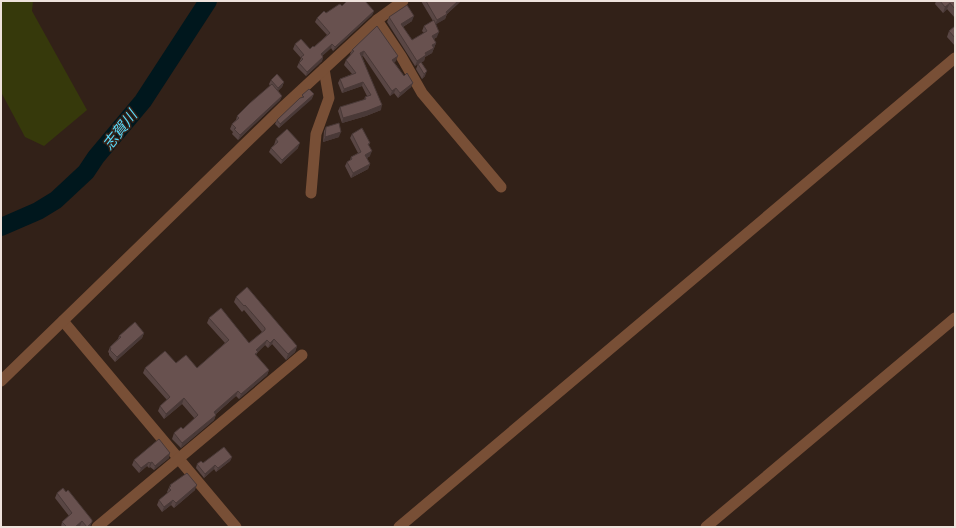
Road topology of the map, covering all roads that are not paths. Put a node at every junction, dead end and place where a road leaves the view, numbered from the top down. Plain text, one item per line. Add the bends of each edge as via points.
1 (403, 1) edge
2 (377, 20) junction
3 (955, 58) edge
4 (324, 69) junction
5 (501, 187) dead end
6 (311, 193) dead end
7 (955, 318) edge
8 (63, 321) junction
9 (302, 355) dead end
10 (1, 381) edge
11 (179, 459) junction
12 (97, 527) edge
13 (236, 527) edge
14 (400, 527) edge
15 (706, 527) edge

1 - 2 street
2 - 4 street
2 - 5 street via 422,93
3 - 14 street
4 - 6 street via 329,98 316,134
4 - 8 street
7 - 15 street
8 - 10 street
8 - 11 street
9 - 11 street
11 - 12 street
11 - 13 street

